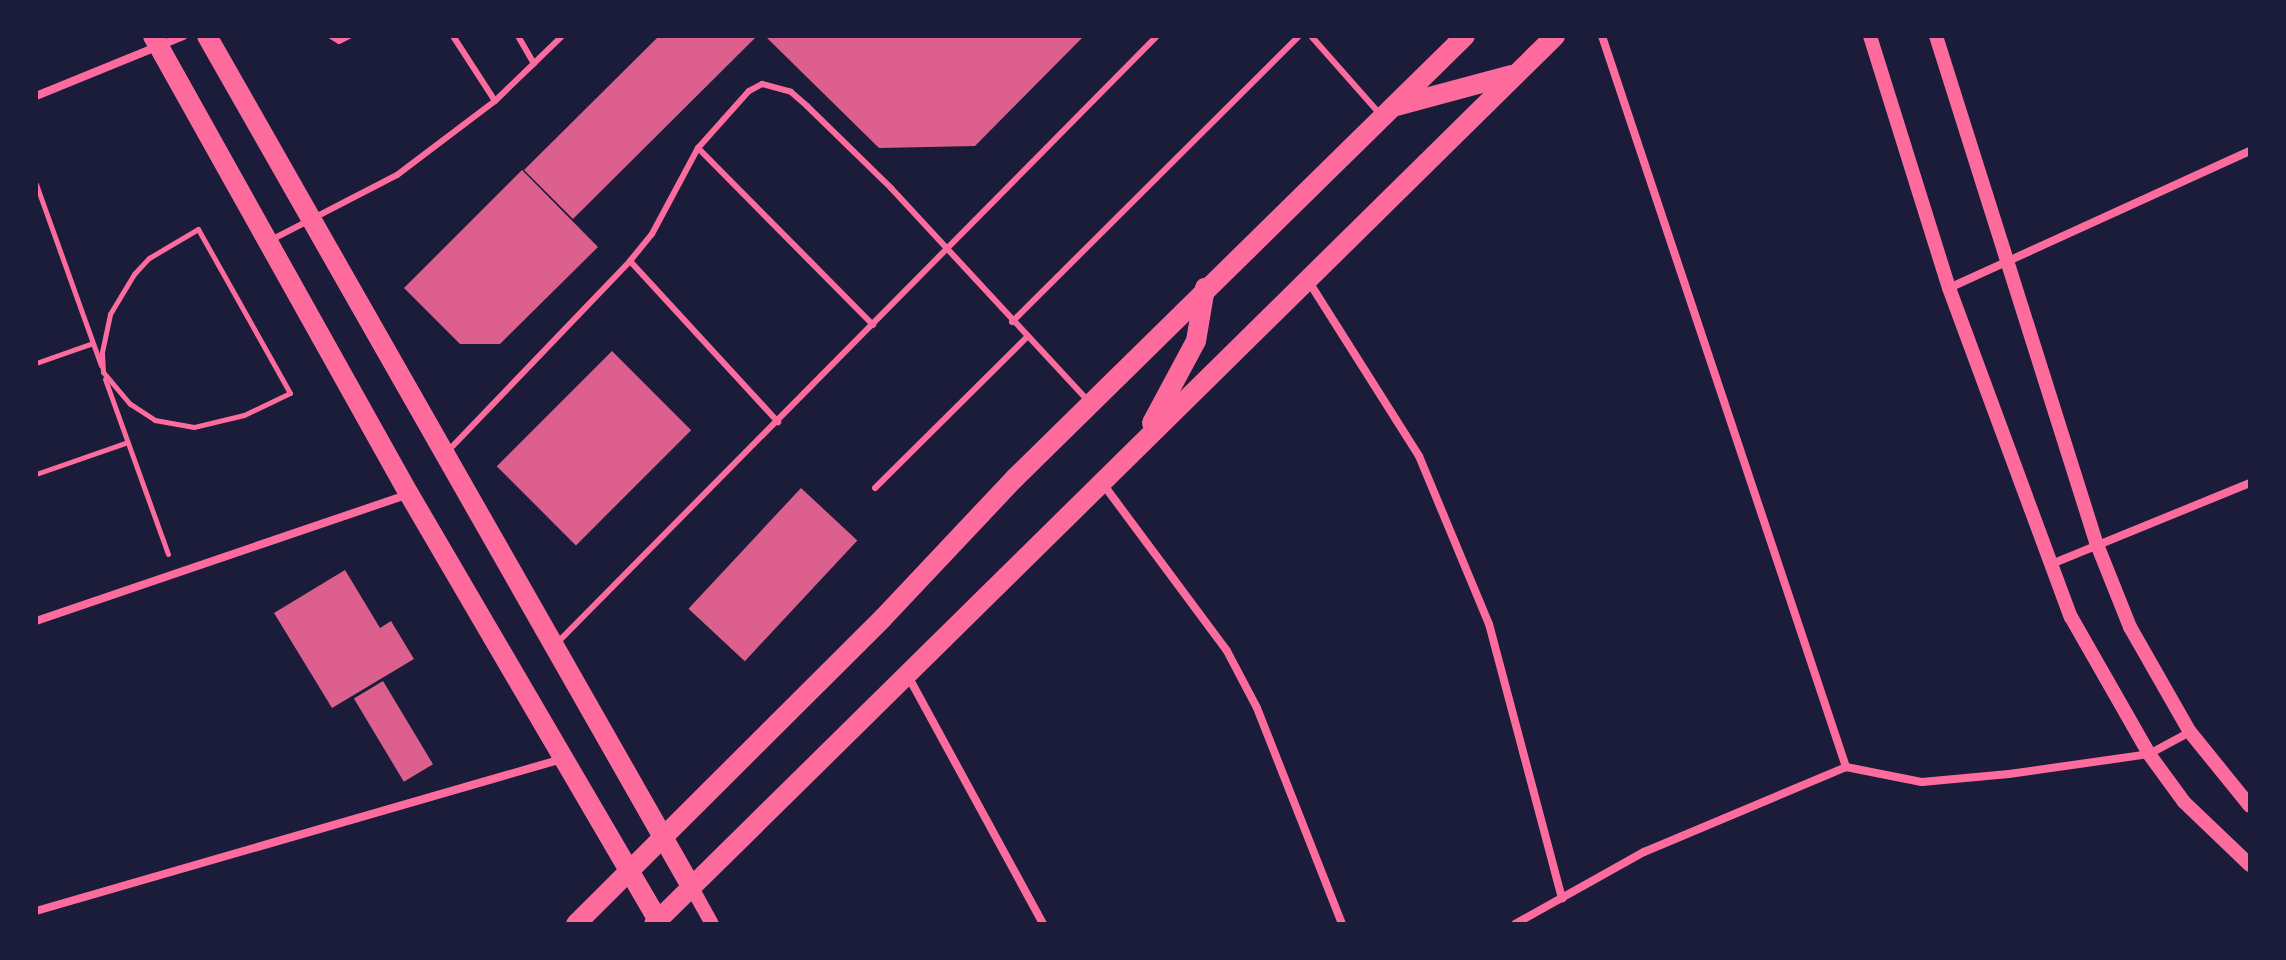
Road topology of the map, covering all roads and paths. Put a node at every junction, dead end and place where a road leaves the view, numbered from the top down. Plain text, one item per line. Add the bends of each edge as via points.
1 (183, 36) edge
2 (207, 36) edge
3 (331, 36) edge
4 (349, 36) edge
5 (453, 36) edge
6 (518, 36) edge
7 (562, 36) edge
8 (1157, 36) edge
9 (1299, 36) edge
10 (1311, 36) edge
11 (1465, 36) edge
12 (1555, 36) edge
13 (1602, 36) edge
14 (1870, 36) edge
15 (1936, 36) edge
16 (156, 42) edge
17 (534, 64) junction
18 (1516, 74) junction
19 (36, 96) edge
20 (495, 101) junction
21 (1390, 112) junction
22 (698, 148) junction
23 (2250, 151) edge
24 (36, 184) edge
25 (313, 222) junction
26 (270, 241) junction
27 (945, 249) junction
28 (630, 261) junction
29 (2007, 262) junction
30 (1307, 278) junction
31 (1205, 288) junction
32 (1949, 288) junction
33 (1012, 322) junction
34 (873, 325) junction
35 (1027, 337) junction
36 (93, 343) junction
37 (36, 363) edge
38 (103, 372) junction
39 (1090, 403) junction
40 (778, 422) junction
41 (128, 442) junction
42 (1139, 447) junction
43 (447, 452) junction
44 (36, 474) edge
45 (2250, 483) edge
46 (1103, 484) junction
47 (875, 488) dead end
48 (409, 494) junction
49 (2096, 542) junction
50 (2048, 565) junction
51 (175, 574) junction
52 (36, 621) edge
53 (556, 644) junction
54 (908, 676) junction
55 (2190, 732) junction
56 (2149, 754) junction
57 (563, 759) junction
58 (1846, 767) junction
59 (2250, 806) edge
60 (663, 833) junction
61 (2250, 865) edge
62 (631, 867) junction
63 (692, 888) junction
64 (1562, 898) junction
65 (36, 911) edge
66 (658, 923) edge
67 (576, 924) edge
68 (712, 924) edge
69 (1043, 924) edge
70 (1342, 924) edge
71 (1515, 924) edge

1 - 16 street
2 - 25 main road
3 - 4 lane via 339,41
5 - 20 lane
6 - 17 lane
7 - 17 lane
8 - 27 lane
9 - 33 lane
10 - 21 lane
11 - 21 main road
12 - 18 main road
13 - 58 street
14 - 32 street
15 - 29 street
16 - 19 street
16 - 26 main road
17 - 20 lane
18 - 21 main road
18 - 30 main road
20 - 25 lane via 397,175
21 - 31 main road
22 - 27 lane via 749,91 762,84 777,86 828,127
22 - 28 lane via 652,234
22 - 34 lane
23 - 29 street
24 - 36 path
25 - 26 lane
25 - 43 main road
26 - 48 main road
27 - 33 lane
27 - 34 lane
28 - 40 lane
28 - 43 lane
29 - 32 street
29 - 49 street
30 - 42 main road
30 - 64 street via 1419,456 1489,624
31 - 39 main road
31 - 42 main road via 1196,341
32 - 50 street
33 - 35 lane
34 - 40 lane
35 - 39 lane
35 - 47 lane
36 - 37 path
36 - 38 path
38 - 38 path via 142,414 194,427 244,415 290,393 198,229 149,258 123,289 105,330
38 - 41 path
39 - 60 main road via 883,618
40 - 53 lane
41 - 44 path
41 - 51 path
42 - 46 main road
43 - 53 main road
45 - 49 street
46 - 54 main road
46 - 70 street via 1235,665
48 - 51 street
48 - 57 main road
49 - 50 street
49 - 55 street via 2130,627
50 - 56 street via 2071,617
51 - 52 street
53 - 60 main road
54 - 63 main road
54 - 69 street
55 - 56 street
55 - 59 street
56 - 58 street via 1922,782
56 - 61 street via 2184,802
57 - 62 main road
57 - 65 street
58 - 64 street via 1691,830
60 - 62 main road
60 - 63 main road
62 - 66 main road
62 - 67 main road
63 - 66 main road
63 - 68 street
64 - 71 street

